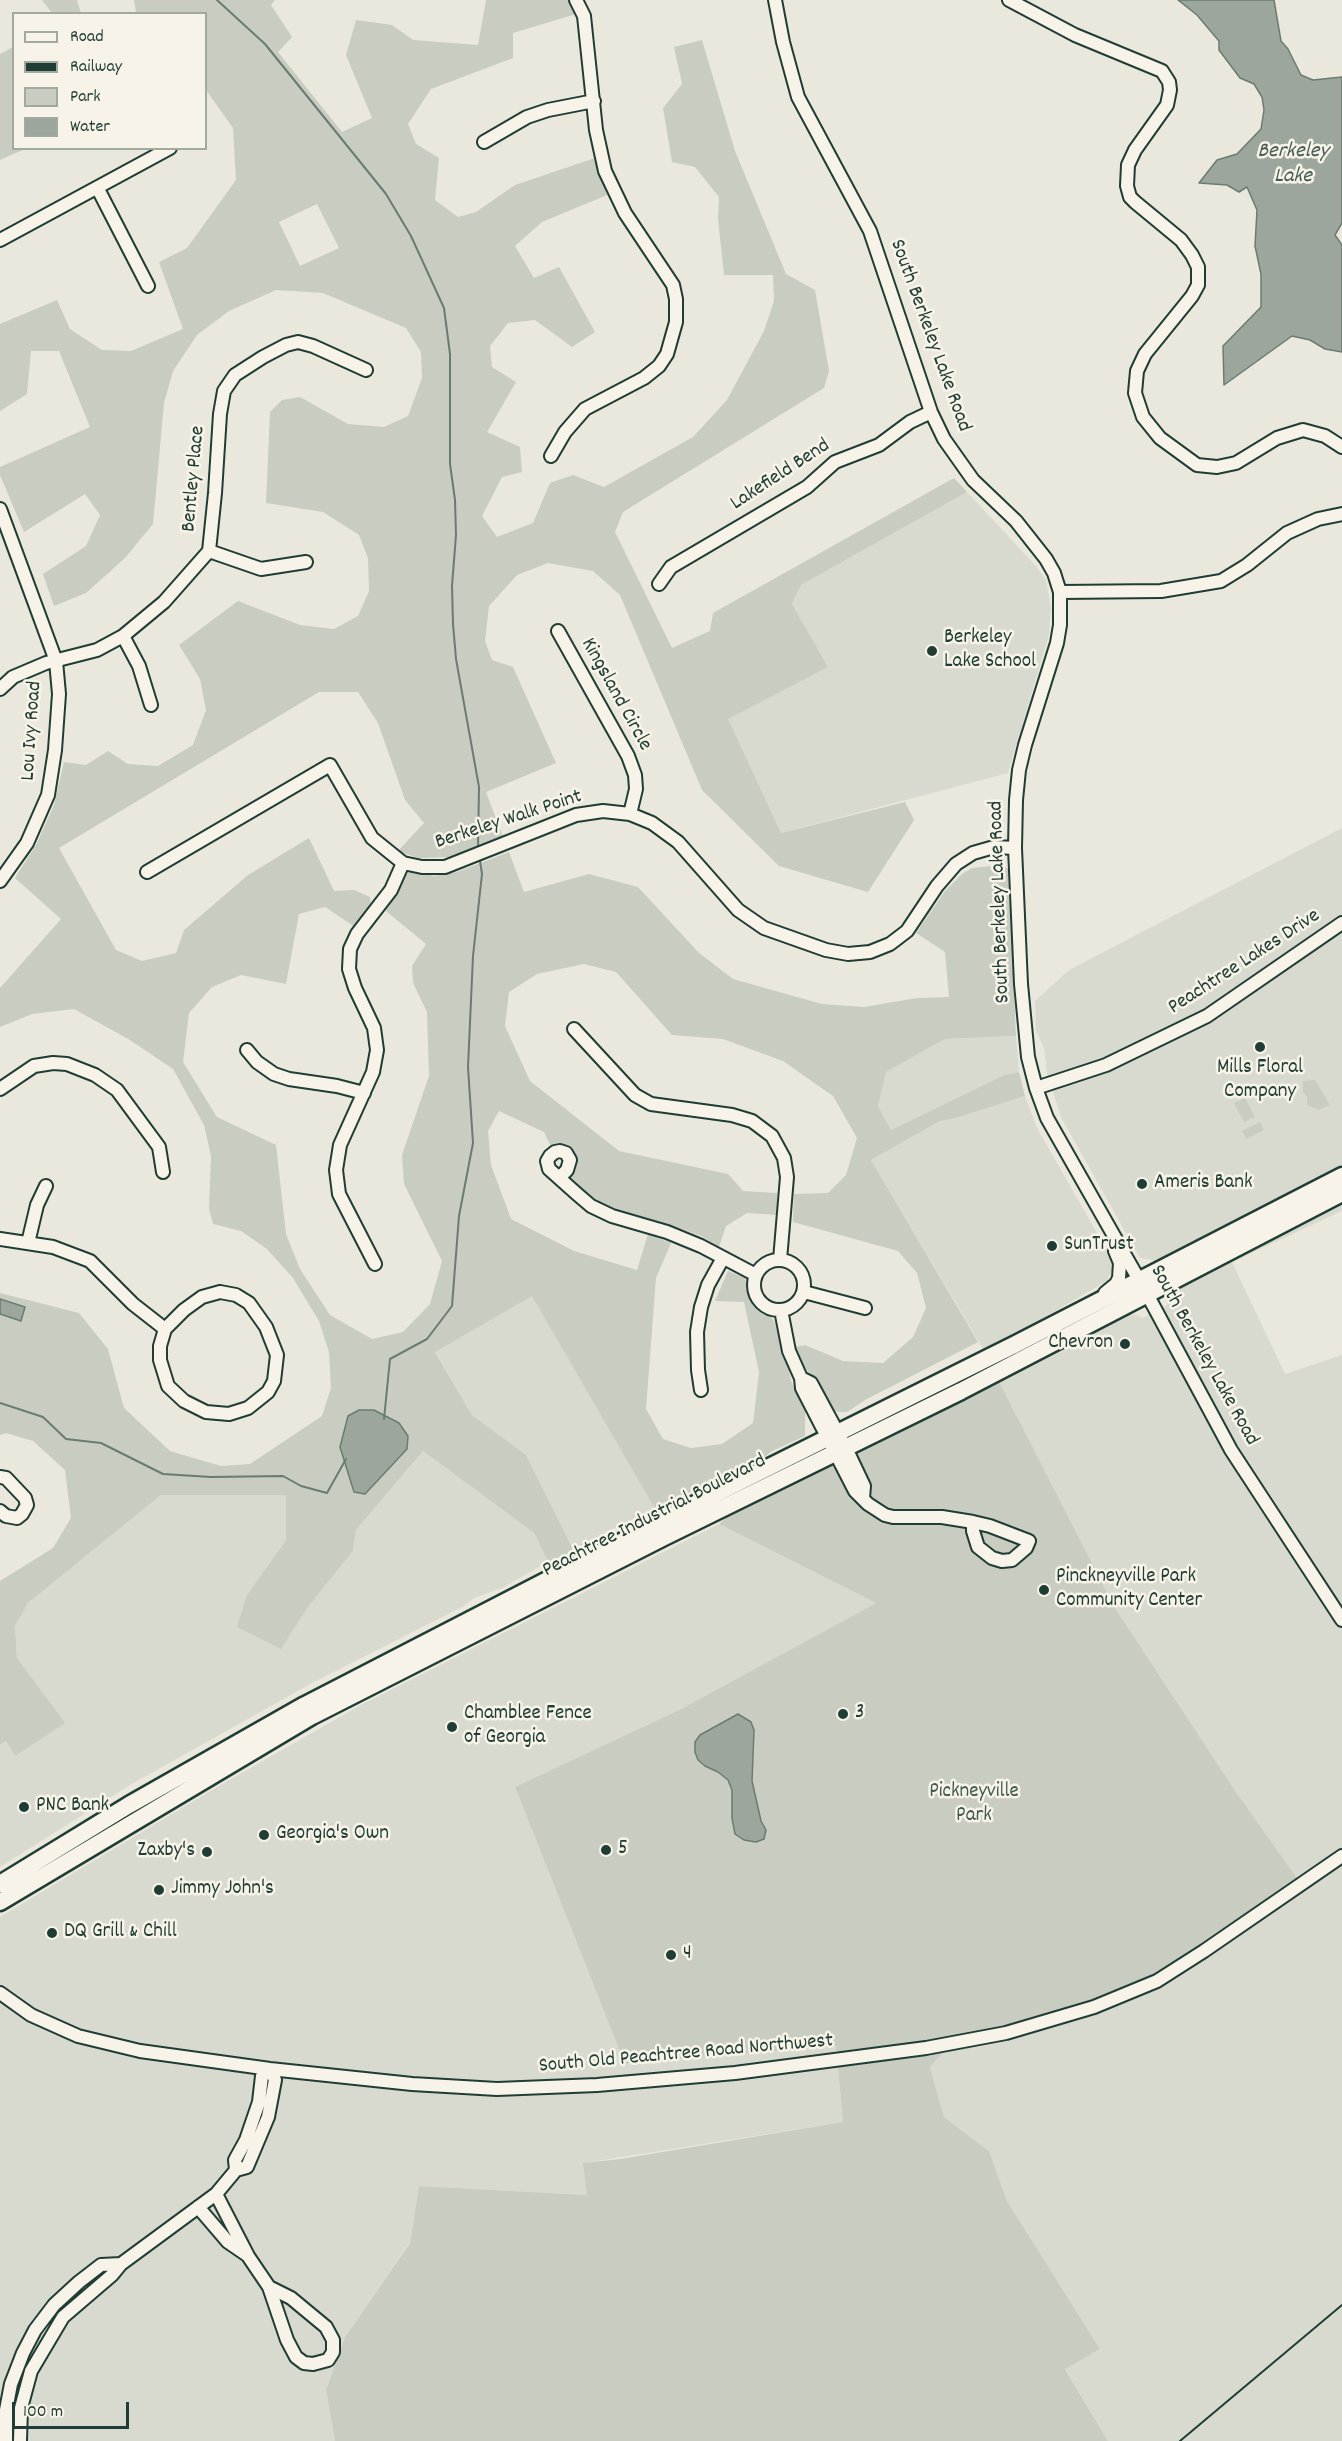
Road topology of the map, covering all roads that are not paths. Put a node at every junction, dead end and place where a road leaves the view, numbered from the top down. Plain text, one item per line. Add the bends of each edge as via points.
1 (576, 0) edge
2 (775, 0) edge
3 (1008, 0) edge
4 (594, 101) junction
5 (484, 142) dead end
6 (166, 150) edge
7 (98, 189) junction
8 (0, 240) edge
9 (148, 286) dead end
10 (366, 370) dead end
11 (931, 412) junction
12 (1342, 447) edge
13 (551, 456) dead end
14 (0, 509) edge
15 (1342, 514) edge
16 (6, 539) edge
17 (209, 551) junction
18 (306, 562) dead end
19 (659, 584) dead end
20 (1060, 592) junction
21 (558, 632) dead end
22 (123, 636) junction
23 (56, 661) junction
24 (0, 689) edge
25 (151, 705) dead end
26 (630, 814) junction
27 (1015, 848) junction
28 (403, 863) junction
29 (147, 872) dead end
30 (0, 881) edge
31 (1342, 923) edge
32 (574, 1029) dead end
33 (247, 1050) dead end
34 (1036, 1088) junction
35 (0, 1089) edge
36 (364, 1093) junction
37 (163, 1172) dead end
38 (1342, 1176) edge
39 (559, 1178) dead end
40 (46, 1186) dead end
41 (1342, 1193) edge
42 (1099, 1211) junction
43 (0, 1239) edge
44 (28, 1243) junction
45 (723, 1258) junction
46 (780, 1260) junction
47 (375, 1264) dead end
48 (756, 1275) junction
49 (1143, 1287) junction
50 (804, 1292) junction
51 (1092, 1303) junction
52 (865, 1308) dead end
53 (781, 1310) junction
54 (165, 1329) junction
55 (701, 1390) dead end
56 (836, 1442) junction
57 (0, 1477) edge
58 (0, 1511) edge
59 (973, 1522) dead end
60 (1342, 1620) edge
61 (1342, 1856) edge
62 (0, 1884) edge
63 (0, 1902) edge
64 (0, 1993) edge
65 (270, 2069) junction
66 (216, 2193) junction
67 (198, 2207) junction
68 (248, 2256) junction
69 (121, 2264) junction
70 (269, 2287) junction
71 (6, 2441) edge
72 (20, 2441) edge

1 - 4 street via 584,16
2 - 11 street, South Berkeley Lake Road via 798,97 870,231
3 - 12 street via 1075,35 1162,71 1169,81 1167,105 1135,150 1128,165 1127,186 1135,202 1181,240 1192,255 1198,267 1198,285 1145,354 1137,371 1135,393 1143,417 1160,438 1197,465 1217,467 1236,463 1277,438 1303,430
4 - 5 street via 527,117
4 - 13 street via 605,171 625,213 673,285 676,322 667,354 659,366 585,409
6 - 7 street
7 - 8 street
7 - 9 street
10 - 17 street, Bentley Place via 298,342 235,375 224,391
11 - 19 street, Lakefield Bend via 910,422 886,442 835,462 807,487 671,567
11 - 20 street, South Berkeley Lake Road via 956,459 1016,521 1046,559
14 - 16 street, Lou Ivy Road
15 - 20 street via 1318,519 1287,533 1221,581 1161,591
16 - 23 street, Lou Ivy Road
17 - 18 street via 261,569
17 - 22 street, Bentley Place via 164,602
20 - 27 street, South Berkeley Lake Road via 1057,643 1019,770
21 - 26 street, Kingsland Circle via 628,756 636,782
22 - 23 street, Bentley Place via 97,650
22 - 25 street via 139,666
23 - 24 street, Bentley Place via 13,677
23 - 30 street, Lou Ivy Road via 58,706 48,795 27,843
26 - 27 street, Berkeley Walk Point via 652,823 678,842 738,910 764,928 848,954 870,952 907,931 937,886 956,864 973,853 994,847
26 - 28 street, Berkeley Walk Point via 603,811 576,815 445,867
27 - 34 street, South Berkeley Lake Road via 1026,1039
28 - 29 street via 372,838 330,765
28 - 36 street via 391,890 350,948 349,969 374,1028 377,1050
31 - 34 street, Peachtree Lakes Drive via 1207,1016 1106,1065
32 - 46 street via 635,1095 651,1104 732,1115 752,1121 772,1136 784,1158 787,1177
33 - 36 street via 274,1074
34 - 42 street, South Berkeley Lake Road via 1047,1118
35 - 37 street via 34,1066 53,1063 95,1075 117,1090 159,1147
36 - 47 street via 340,1145 336,1170 339,1194
38 - 49 highway, Peachtree Industrial Boulevard
39 - 45 street via 591,1206 693,1242
40 - 44 street
41 - 49 highway, Peachtree Industrial Boulevard
42 - 49 street, South Berkeley Lake Road
42 - 51 street via 1121,1270 1116,1284
43 - 44 street
44 - 54 street via 90,1261
45 - 48 street
45 - 55 street via 701,1307 697,1332
46 - 48 street via 764,1265
46 - 50 street via 795,1264 801,1272
48 - 53 street via 754,1285 759,1300 771,1309
49 - 51 highway, Peachtree Industrial Boulevard
49 - 56 highway, Peachtree Industrial Boulevard via 961,1391
49 - 60 street, South Berkeley Lake Road via 1231,1450
50 - 52 street
50 - 53 street via 794,1306
51 - 56 highway, Peachtree Industrial Boulevard
53 - 56 street via 789,1351 801,1378 811,1383
54 - 54 street via 202,1297 220,1292 236,1295 249,1303 266,1327 277,1355 274,1381 258,1401 239,1412 217,1414 194,1408 175,1394 164,1376 160,1346
56 - 59 street via 864,1486 863,1498 877,1511 893,1517 942,1517
56 - 62 highway, Peachtree Industrial Boulevard via 564,1570 305,1705
56 - 63 highway, Peachtree Industrial Boulevard via 312,1716
57 - 58 street via 6,1478 27,1505 17,1518
61 - 65 street, South Old Peachtree Road Northwest via 1150,1985 1094,2007 1006,2033 880,2056 790,2067 545,2088 442,2086
64 - 65 street, South Old Peachtree Road Northwest via 31,2015 78,2036 150,2052
65 - 66 street via 262,2076 259,2102 235,2160 236,2170
66 - 67 street
66 - 68 street
67 - 68 street via 228,2242
67 - 69 street
68 - 70 street
69 - 71 street via 101,2265 54,2305 35,2330 11,2384
69 - 72 street via 63,2317 48,2340 31,2371 21,2408
70 - 70 street via 296,2357 313,2364 328,2360 333,2340 326,2327 291,2298

